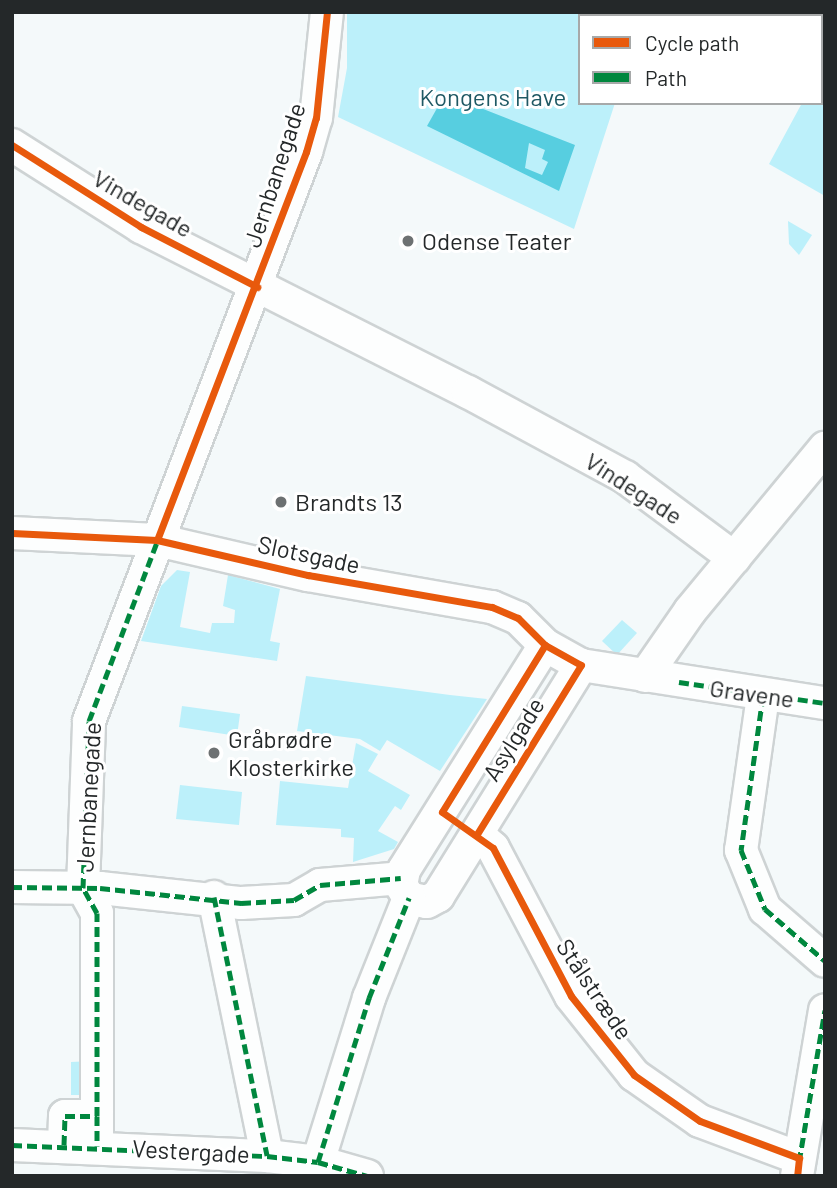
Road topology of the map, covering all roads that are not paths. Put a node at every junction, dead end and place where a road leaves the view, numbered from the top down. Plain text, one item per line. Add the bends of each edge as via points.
1 (327, 12) edge
2 (12, 145) edge
3 (257, 287) junction
4 (825, 448) edge
5 (12, 533) edge
6 (158, 540) junction
7 (734, 558) junction
8 (690, 611) junction
9 (545, 645) junction
10 (581, 664) junction
11 (645, 676) junction
12 (678, 682) junction
13 (763, 696) junction
14 (825, 703) edge
15 (477, 834) junction
16 (12, 887) edge
17 (83, 888) junction
18 (405, 888) junction
19 (228, 900) junction
20 (825, 961) edge
21 (825, 1010) edge
22 (97, 1131) junction
23 (12, 1145) edge
24 (267, 1156) junction
25 (318, 1162) junction
26 (798, 1167) edge
27 (367, 1176) edge

1 - 3 street, Jernbanegade via 316,118
2 - 3 street, Vindegade via 141,228
3 - 6 street, Jernbanegade
3 - 7 street, Vindegade via 468,392 625,477
4 - 7 street
5 - 6 street, Slotsgade
6 - 9 street, Slotsgade via 308,575 492,607 518,618
6 - 17 street, Jernbanegade via 89,721
7 - 8 street
8 - 11 street
8 - 12 street
9 - 10 street, Slotsgade
9 - 18 street, Asylgade
10 - 11 street
10 - 15 street, Asylgade
11 - 12 street
12 - 13 street, Gravene
13 - 14 street, Gravene
13 - 20 street via 741,850 765,909
15 - 18 street, Asylgade via 433,901
15 - 26 street, Stålstræde via 493,848 570,996 634,1075 700,1121
16 - 17 street
17 - 19 street
17 - 22 street, Jernbanegade via 97,913
18 - 19 street via 320,885 293,900
18 - 25 street, Asylgade
19 - 24 street
21 - 26 street
22 - 23 street, Vestergade via 65,1116 64,1145
22 - 24 street, Vestergade
24 - 25 street, Vestergade
25 - 27 street, Vestergade

